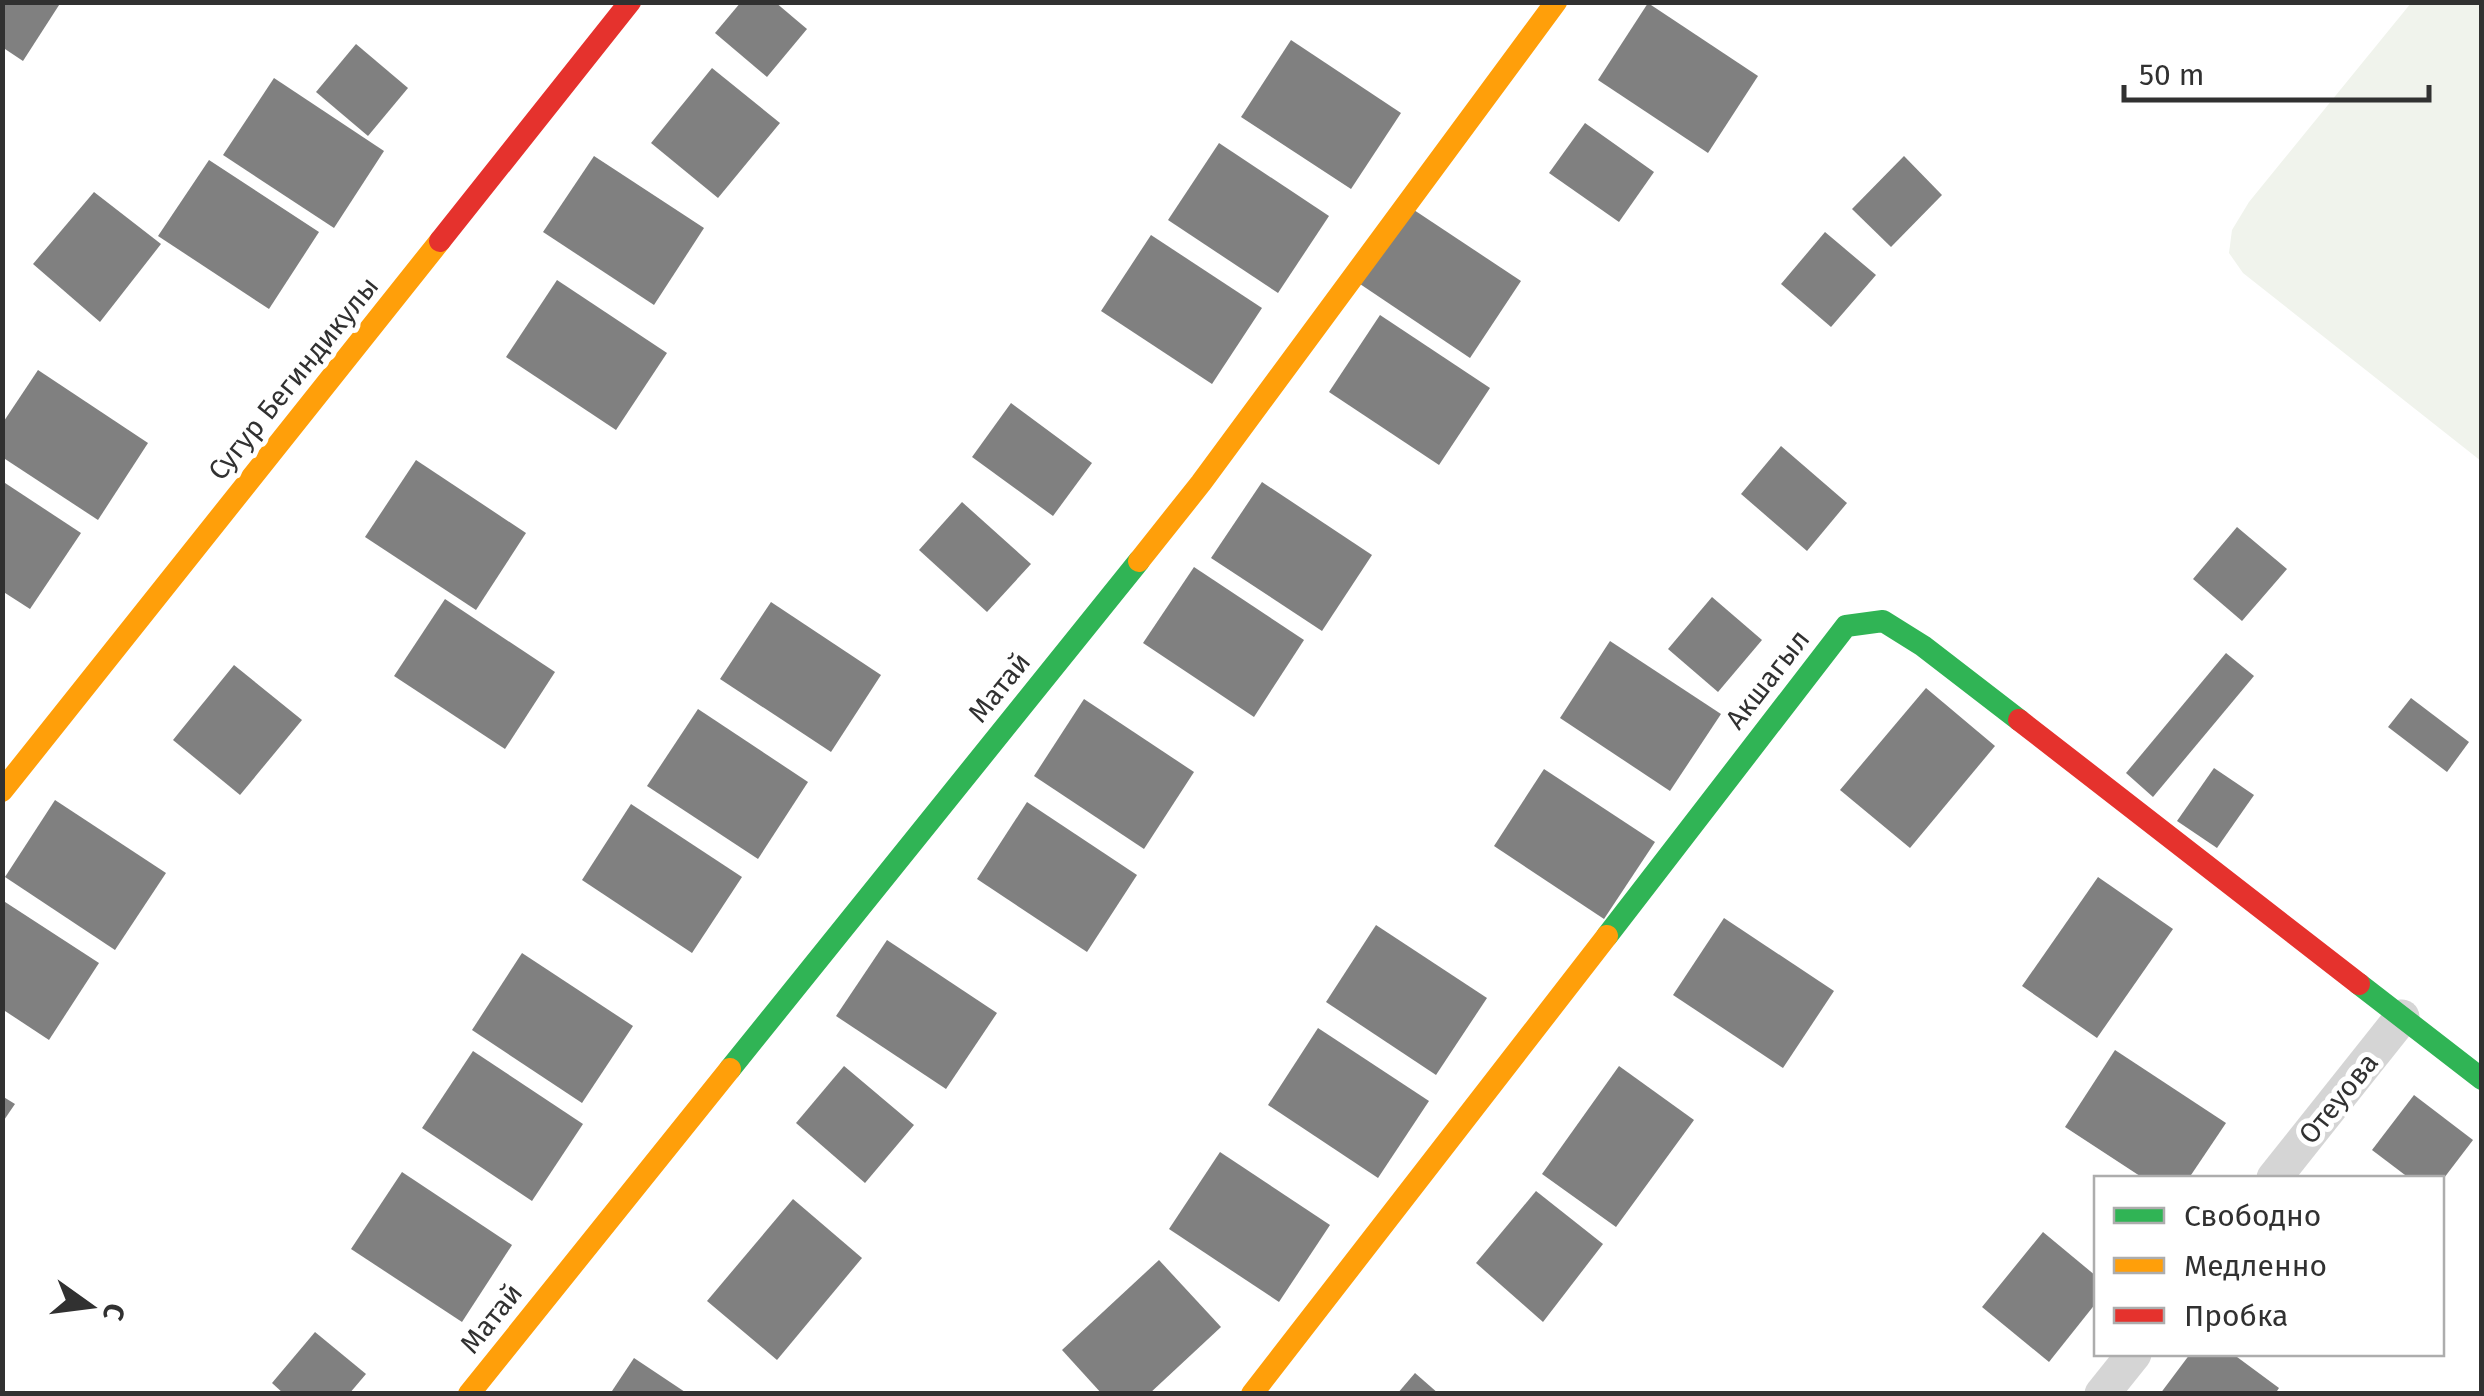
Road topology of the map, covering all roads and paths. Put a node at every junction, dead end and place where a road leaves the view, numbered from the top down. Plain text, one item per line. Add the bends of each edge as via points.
1 (630, 2) edge
2 (1556, 2) edge
3 (2, 791) edge
4 (2402, 1018) junction
5 (2482, 1079) edge
6 (2276, 1176) edge
7 (2132, 1356) edge
8 (469, 1394) edge
9 (1252, 1394) edge
10 (2102, 1394) edge

1 - 3 street, Сугур Бегиндикулы
2 - 8 street, Матай via 1201,483
4 - 5 street, Акшагыл
4 - 6 street, Отеуова
4 - 9 street, Акшагыл via 1923,646 1883,621 1846,626
7 - 10 street

